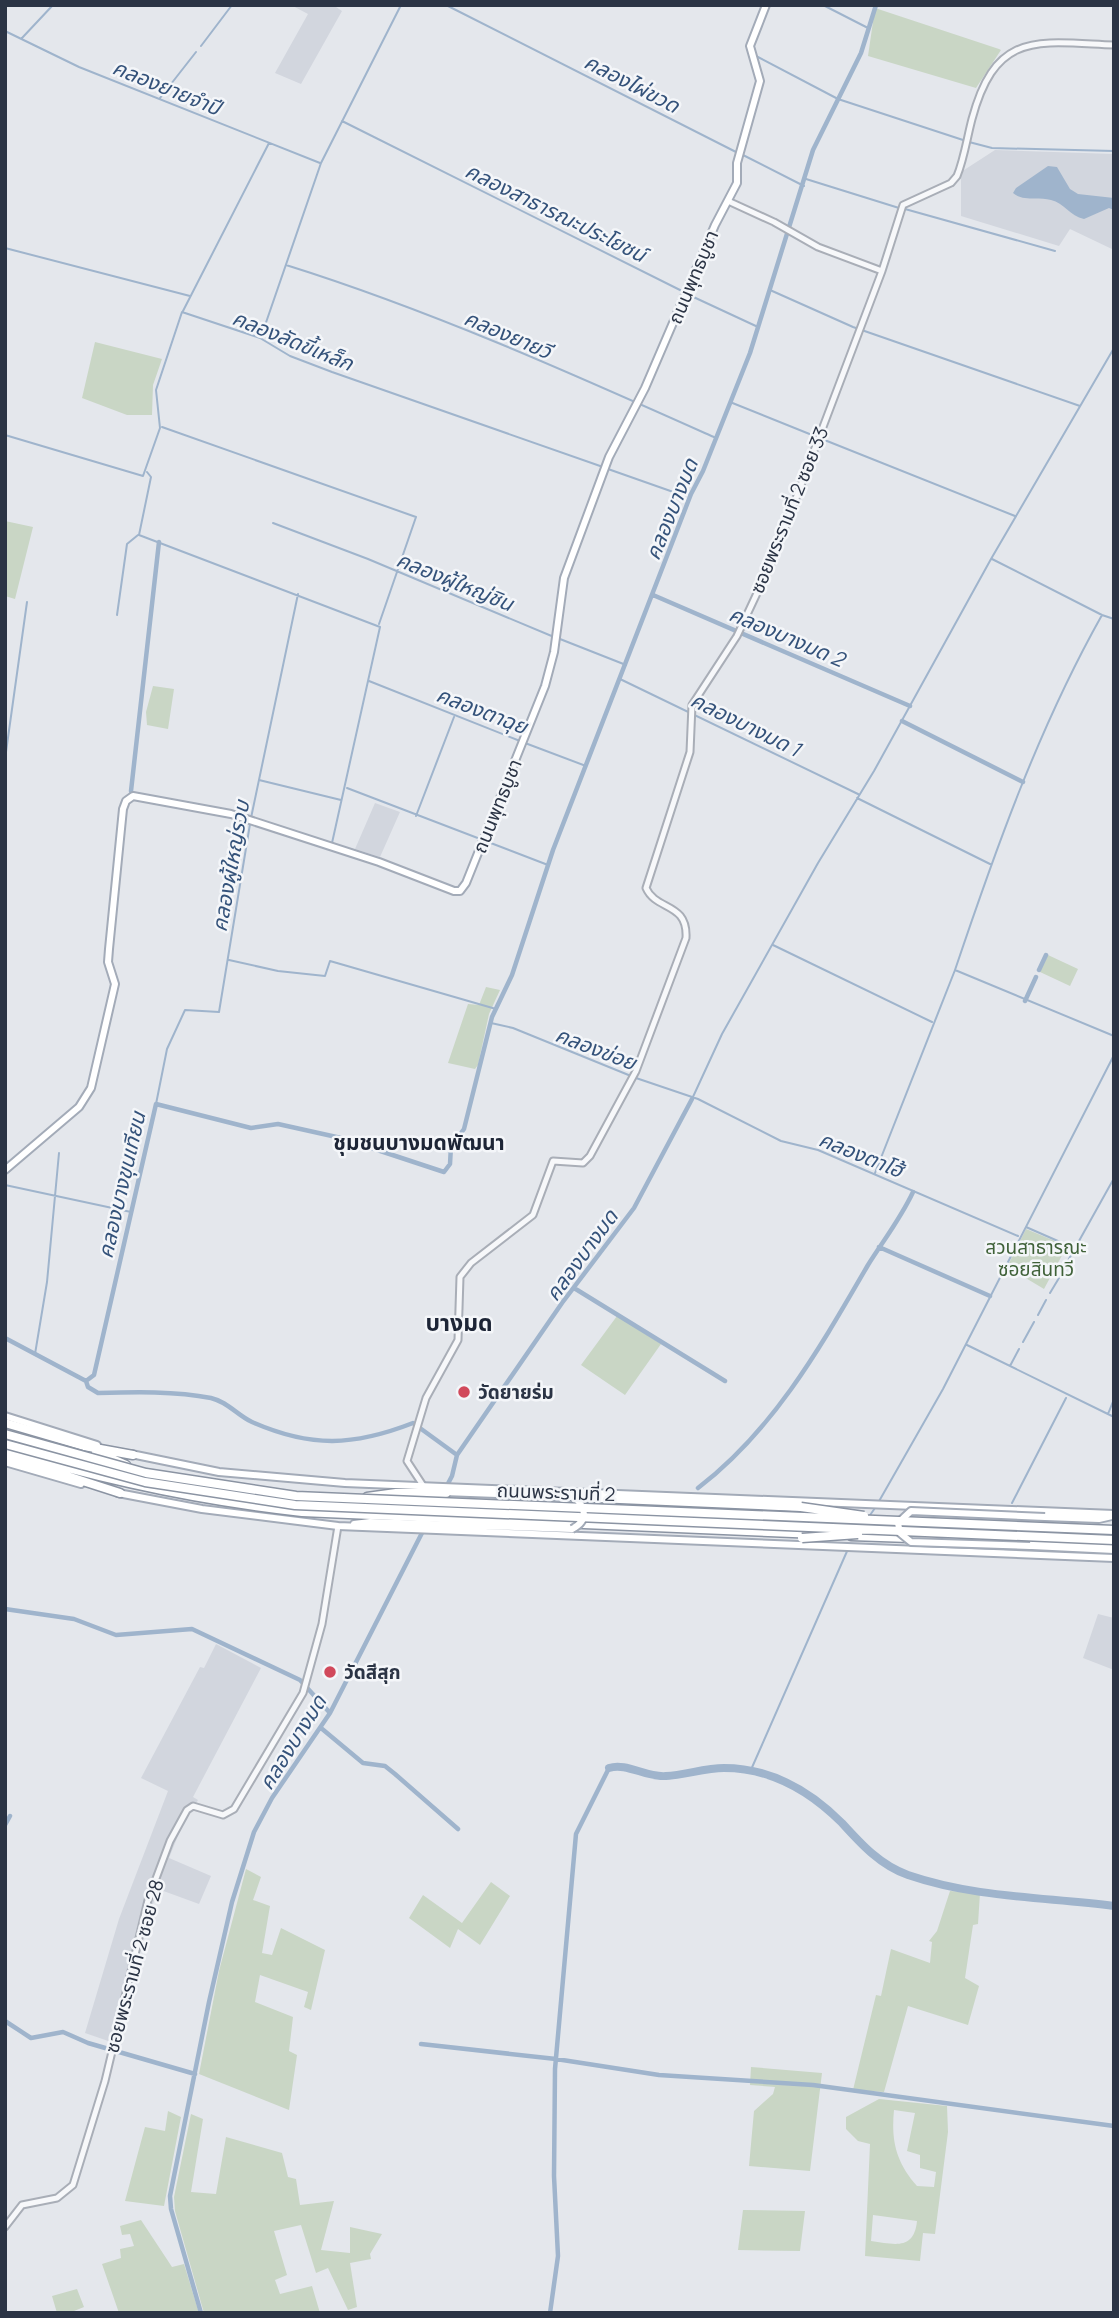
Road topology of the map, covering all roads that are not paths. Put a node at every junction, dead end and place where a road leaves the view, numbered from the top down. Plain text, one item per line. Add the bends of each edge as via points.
1 (766, 5) edge
2 (1114, 45) edge
3 (728, 201) junction
4 (882, 271) junction
5 (5, 1170) edge
6 (5, 1416) edge
7 (10, 1424) edge
8 (5, 1432) edge
9 (5, 1444) edge
10 (84, 1446) junction
11 (5, 1450) edge
12 (133, 1455) junction
13 (5, 1456) edge
14 (5, 1462) edge
15 (130, 1466) junction
16 (74, 1476) junction
17 (122, 1481) junction
18 (406, 1486) junction
19 (424, 1487) junction
20 (435, 1490) junction
21 (120, 1493) junction
22 (450, 1494) junction
23 (364, 1497) junction
24 (575, 1497) junction
25 (1114, 1515) edge
26 (413, 1523) junction
27 (338, 1526) junction
28 (892, 1526) junction
29 (572, 1529) junction
30 (1114, 1530) edge
31 (1114, 1545) edge
32 (1114, 1558) edge
33 (5, 2227) edge

1 - 3 main road, ถนนพุทธบูชา via 750,46 760,81 737,163 737,183
2 - 4 street, ซอยพระรามที่ 2 ซอย 33 via 1056,42 1005,55 974,113 957,176 903,205
3 - 4 street via 805,241
3 - 5 main road, ถนนพุทธบูชา via 609,457 564,578 545,686 460,891 251,820 142,795 126,801 108,953 115,984 91,1088 79,1107
4 - 19 street, ซอยพระรามที่ 2 ซอย 33 via 773,559 737,636 690,713 690,752 646,886 651,897 683,918 687,938 636,1071 586,1161 553,1161 533,1215 464,1269 459,1284 458,1340 419,1418 408,1464
6 - 12 main road
7 - 10 highway
8 - 15 highway, ถนนพระรามที่ 2
8 - 28 highway, bridge via 135,1470 275,1493
9 - 28 highway, bridge via 133,1479 273,1503
10 - 12 highway
10 - 15 highway
11 - 17 highway, ถนนพระรามที่ 2
12 - 18 main road via 219,1472
13 - 16 highway
14 - 21 main road, ถนนพระรามที่ 2
15 - 23 highway, ถนนพระรามที่ 2 via 219,1483
16 - 17 highway
16 - 21 highway
17 - 26 highway, ถนนพระรามที่ 2 via 261,1507
18 - 19 main road
18 - 20 main road
19 - 20 main road
20 - 22 highway
20 - 23 highway
21 - 27 main road, ถนนพระรามที่ 2 via 202,1509
22 - 23 highway, ถนนพระรามที่ 2, bridge via 424,1500
22 - 24 main road
22 - 25 main road, ถนนพระรามที่ 2
22 - 30 highway, ถนนพระรามที่ 2, bridge
24 - 28 highway, bridge via 810,1508
24 - 29 main road, bridge via 584,1515 581,1524
25 - 31 main road, bridge via 1099,1519 911,1511 898,1522 900,1533 911,1542
26 - 27 main road, ถนนพระรามที่ 2
26 - 29 main road
26 - 31 highway, ถนนพระรามที่ 2, bridge via 441,1518
26 - 32 main road, ถนนพระรามที่ 2 via 437,1530
27 - 33 street, ซอยพระรามที่ 2 ซอย 28 via 322,1624 303,1693 231,1812 223,1815 192,1806 183,1814 148,1900 111,2055 73,2185 57,2198 22,2205
28 - 29 highway, bridge via 802,1538
28 - 30 highway, bridge
28 - 31 highway, bridge

